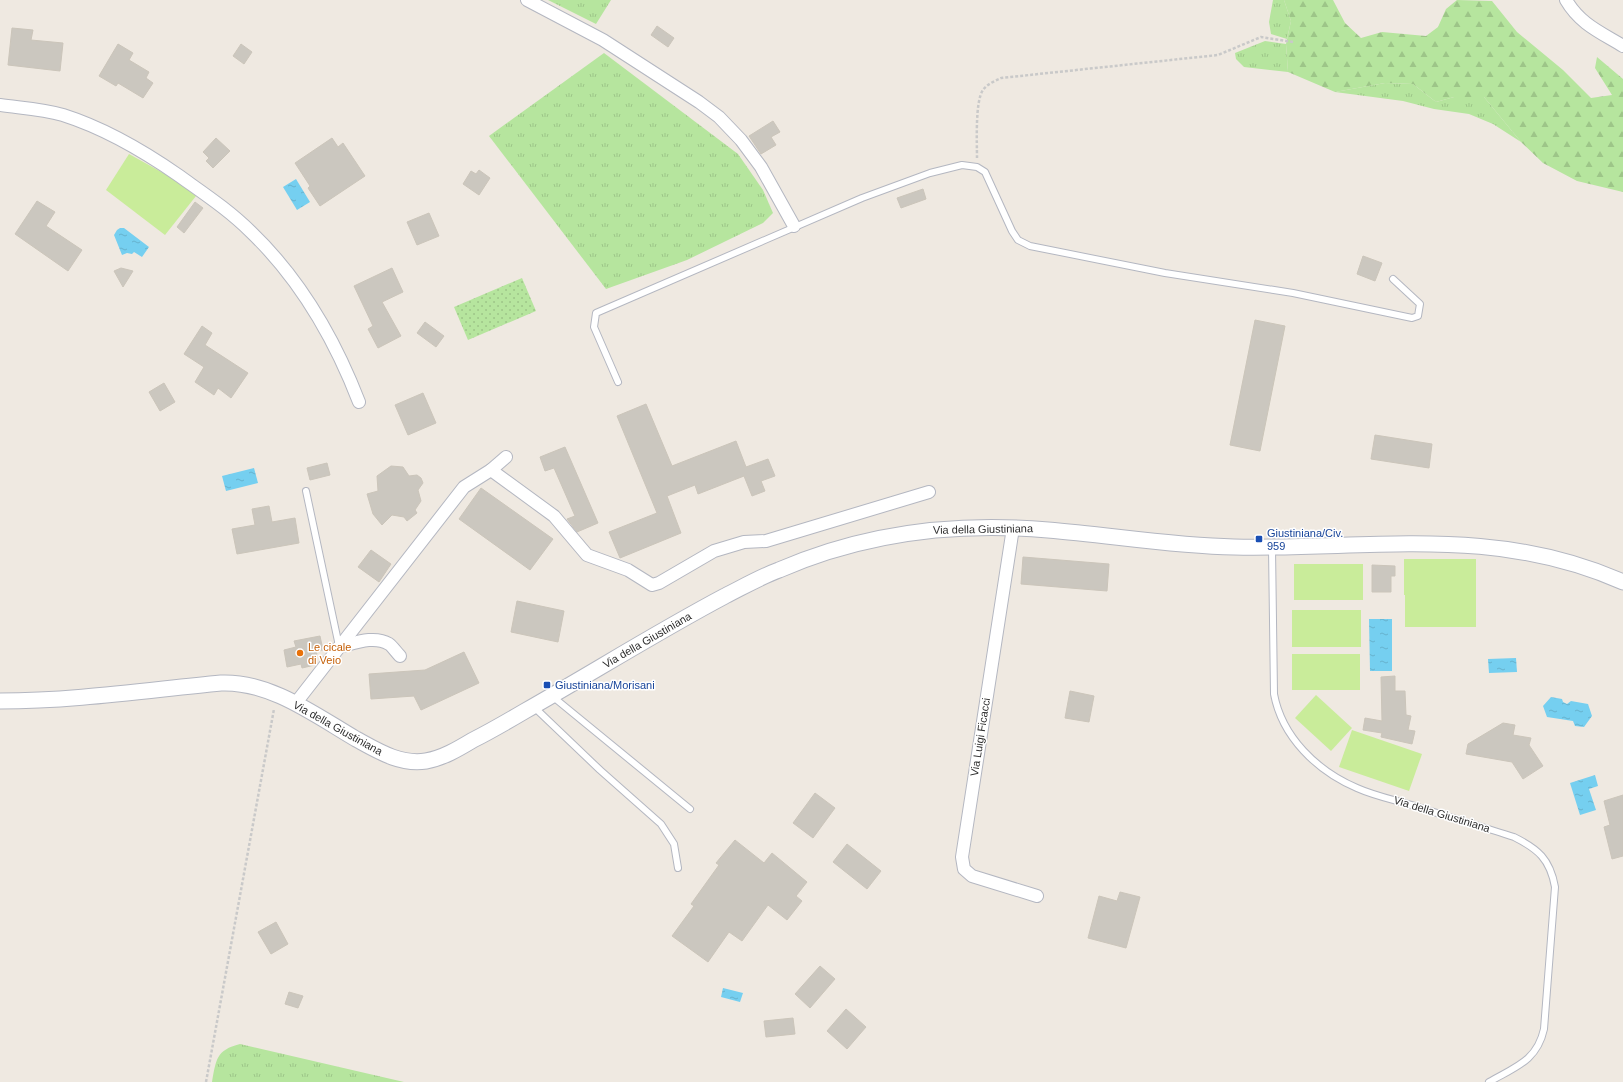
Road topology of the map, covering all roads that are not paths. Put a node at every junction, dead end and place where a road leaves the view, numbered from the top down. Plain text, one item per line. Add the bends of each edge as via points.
1 (527, 0) edge
2 (1566, 0) edge
3 (1623, 46) edge
4 (0, 105) edge
5 (794, 226) junction
6 (1393, 279) dead end
7 (618, 382) dead end
8 (359, 402) dead end
9 (506, 457) dead end
10 (491, 470) junction
11 (306, 491) dead end
12 (929, 492) dead end
13 (1013, 528) junction
14 (1272, 547) junction
15 (1623, 582) edge
16 (339, 647) junction
17 (400, 656) dead end
18 (552, 696) junction
19 (0, 701) edge
20 (295, 704) junction
21 (534, 707) junction
22 (690, 809) dead end
23 (678, 868) dead end
24 (1037, 896) dead end
25 (1489, 1082) edge

1 - 5 street via 609,44 719,117 741,140 761,167
2 - 3 street via 1581,20
4 - 8 street via 36,109 89,124 128,143 217,202 252,233 300,291 325,329
5 - 6 lane via 930,173 962,165 977,166 985,172 991,182 1012,231 1018,240 1030,246 1165,273 1293,293 1412,318 1418,316 1420,304
5 - 7 lane via 596,313 594,327
9 - 10 street
10 - 12 street via 554,516 587,555 628,570 652,585 714,551 744,542 766,541
10 - 16 street via 464,487
11 - 16 lane
13 - 14 street, Via della Giustiniana via 1216,547
13 - 18 street, Via della Giustiniana via 956,528 917,532 860,543 805,559 763,577 688,616
13 - 24 street, Via Luigi Ficacci via 962,864 972,876
14 - 15 street, Via della Giustiniana via 1400,543 1480,546 1558,559
14 - 25 lane, Via della Giustiniana via 1274,694 1285,726 1298,744 1332,775 1358,788 1527,843 1540,853 1551,870 1555,887 1542,1039 1527,1060
16 - 17 street via 377,640 390,645
16 - 20 street
18 - 21 street, Via della Giustiniana
18 - 22 lane
19 - 20 street, Via della Giustiniana via 69,698 226,682 250,685 277,694
20 - 21 street, Via della Giustiniana via 383,753 404,761 416,762 445,755
21 - 23 lane via 661,824 674,844

